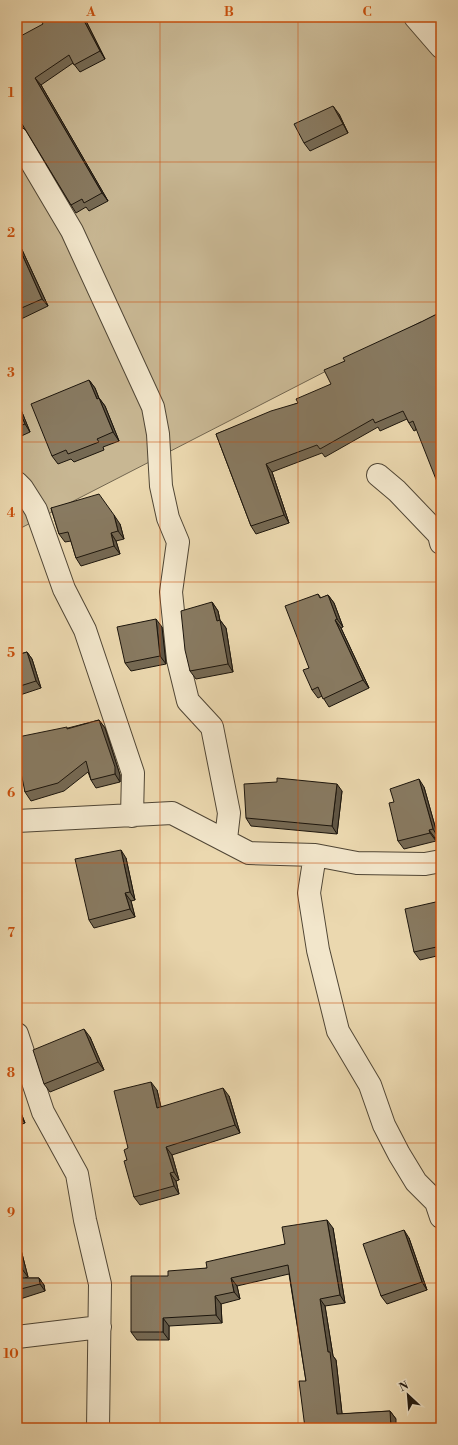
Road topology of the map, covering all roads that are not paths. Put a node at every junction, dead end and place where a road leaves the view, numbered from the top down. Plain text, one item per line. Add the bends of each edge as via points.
1 (427, 20) edge
2 (441, 47) edge
3 (17, 138) edge
4 (378, 475) dead end
5 (17, 483) edge
6 (441, 543) edge
7 (132, 816) junction
8 (21, 822) edge
9 (226, 839) junction
10 (315, 855) junction
11 (441, 861) edge
12 (17, 1034) edge
13 (441, 1217) edge
14 (100, 1327) junction
15 (17, 1337) edge
16 (98, 1428) edge

1 - 2 street
3 - 9 street via 72,231 152,407 158,434 161,486 168,518 178,542 171,592 178,660 188,701 212,727 229,813
4 - 6 street via 439,535
5 - 7 street via 36,510 64,589 85,630 133,773
7 - 8 street
7 - 9 street via 172,813
9 - 10 street via 250,853
10 - 11 street via 357,863 425,864
10 - 13 street via 309,893 318,950 338,1031 370,1085 384,1125 400,1154 416,1182 436,1202
12 - 14 street via 43,1112 77,1174 100,1284
14 - 15 street
14 - 16 street

